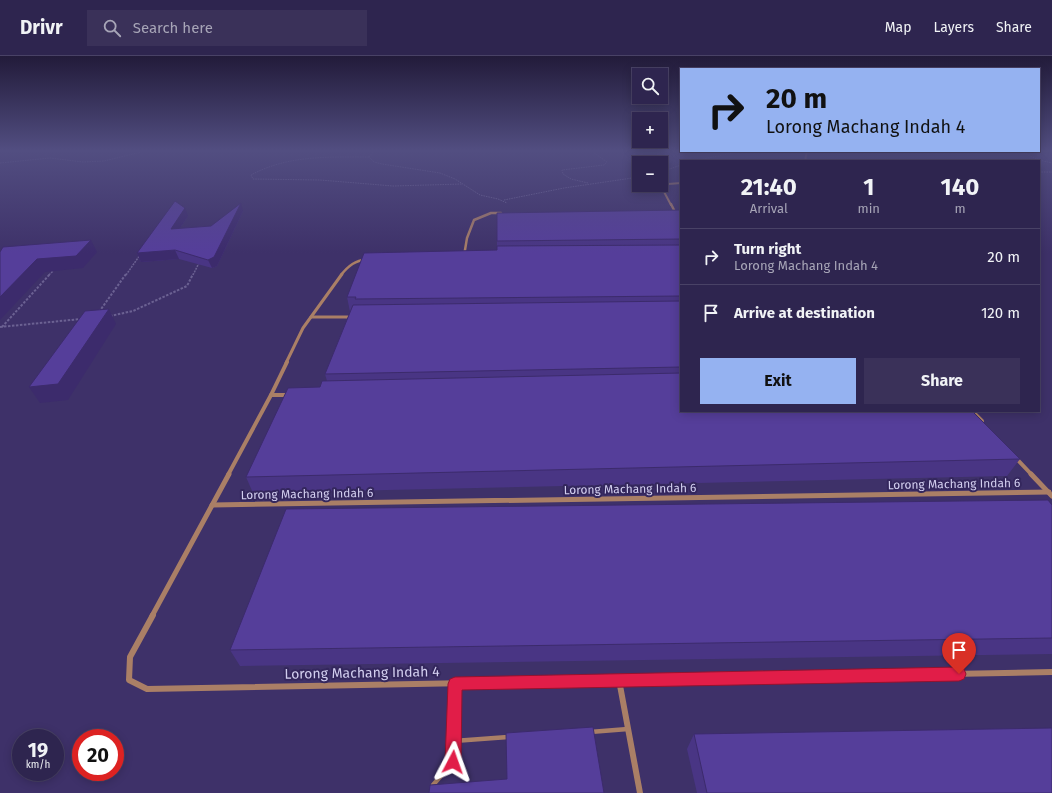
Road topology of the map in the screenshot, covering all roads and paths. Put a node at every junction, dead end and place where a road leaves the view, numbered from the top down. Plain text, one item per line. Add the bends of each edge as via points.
1 (367, 184) edge
2 (427, 184) edge
3 (462, 184) edge
4 (588, 184) edge
5 (666, 184) edge
6 (504, 201) junction
7 (667, 212) edge
8 (675, 212) junction
9 (680, 212) edge
10 (508, 213) joint
11 (141, 253) edge
12 (456, 257) edge
13 (464, 257) junction
14 (472, 257) edge
15 (371, 258) edge
16 (201, 259) edge
17 (58, 266) edge
18 (108, 316) edge
19 (311, 317) junction
20 (358, 317) edge
21 (87, 318) edge
22 (95, 318) edge
23 (1, 327) edge
24 (295, 394) edge
25 (271, 395) junction
26 (973, 412) edge
27 (988, 428) edge
28 (1013, 455) edge
29 (1050, 494) edge
30 (212, 505) junction
31 (1052, 672) edge
32 (619, 680) junction
33 (455, 684) junction
34 (628, 729) junction
35 (581, 732) edge
36 (518, 736) edge
37 (454, 741) junction
38 (433, 793) edge
39 (640, 793) edge

1 - 2 path
3 - 6 path via 483,196
4 - 6 path
5 - 8 street via 662,188
6 - 10 path via 509,208
7 - 8 street
8 - 9 street
10 - 13 street via 491,213 474,220 467,238
11 - 22 path
12 - 13 street
13 - 14 street
15 - 19 street via 348,266
16 - 18 path via 187,286 132,311
17 - 23 path
19 - 20 street
19 - 25 street via 303,328
21 - 23 path
24 - 25 street
25 - 30 street
26 - 27 street
28 - 29 street
29 - 30 street, Lorong Machang Indah 6
30 - 33 street, Lorong Machang Indah 4 via 130,657 129,680 148,689
31 - 32 street, Lorong Machang Indah 4
32 - 33 street, Lorong Machang Indah 4
32 - 34 street
33 - 37 lane
34 - 35 lane
34 - 39 street
36 - 37 lane
37 - 38 lane via 453,762 434,785

